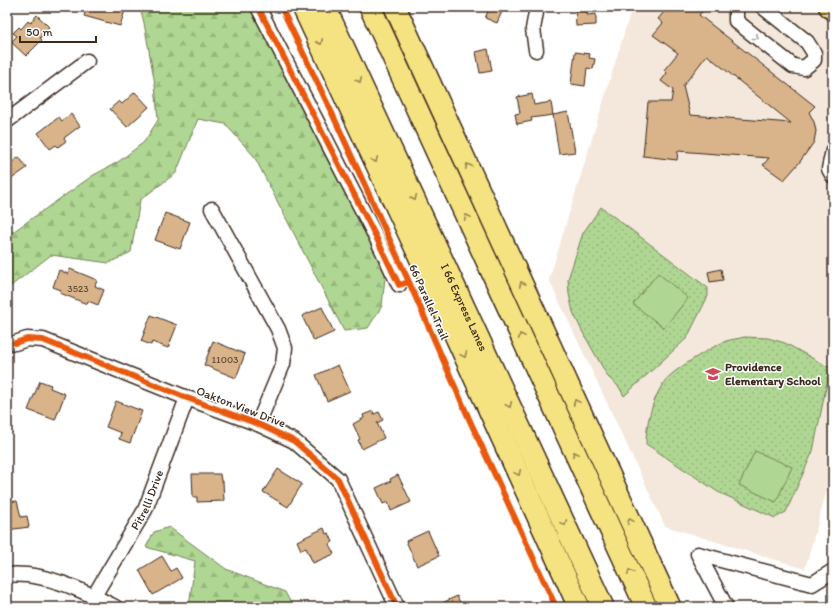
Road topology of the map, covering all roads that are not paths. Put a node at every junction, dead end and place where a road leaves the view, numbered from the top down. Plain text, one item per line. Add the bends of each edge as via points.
1 (258, 7) edge
2 (303, 7) edge
3 (325, 7) edge
4 (370, 7) edge
5 (395, 7) edge
6 (538, 7) edge
7 (736, 7) edge
8 (763, 7) edge
9 (828, 7) edge
10 (833, 11) edge
11 (536, 50) dead end
12 (88, 61) dead end
13 (7, 121) edge
14 (833, 150) edge
15 (833, 176) edge
16 (212, 209) dead end
17 (399, 285) dead end
18 (16, 343) dead end
19 (187, 398) junction
20 (258, 424) junction
21 (833, 572) edge
22 (7, 575) edge
23 (94, 596) junction
24 (115, 607) edge
25 (397, 607) edge
26 (579, 607) edge
27 (603, 607) edge
28 (646, 607) edge
29 (670, 607) edge
30 (726, 607) edge

1 - 17 street
2 -> 26 highway
3 -> 27 highway, I 66 Express Lanes
28 -> 4 highway
29 -> 5 highway
6 - 11 street via 533,29
7 -> 8 street via 736,21 793,66 804,68 814,60 814,53 807,42
9 - 10 main road
12 - 13 street
14 - 15 street via 829,169
16 - 20 street via 278,329 285,348 283,364
18 - 19 street, Oakton View Drive via 27,339 44,340
19 - 20 street, Oakton View Drive
19 - 23 street, Pitrelli Drive via 145,510
20 - 25 street, Oakton View Drive via 294,440 338,479
21 - 30 street via 812,584 698,554
22 - 23 street via 40,577
23 - 24 street

